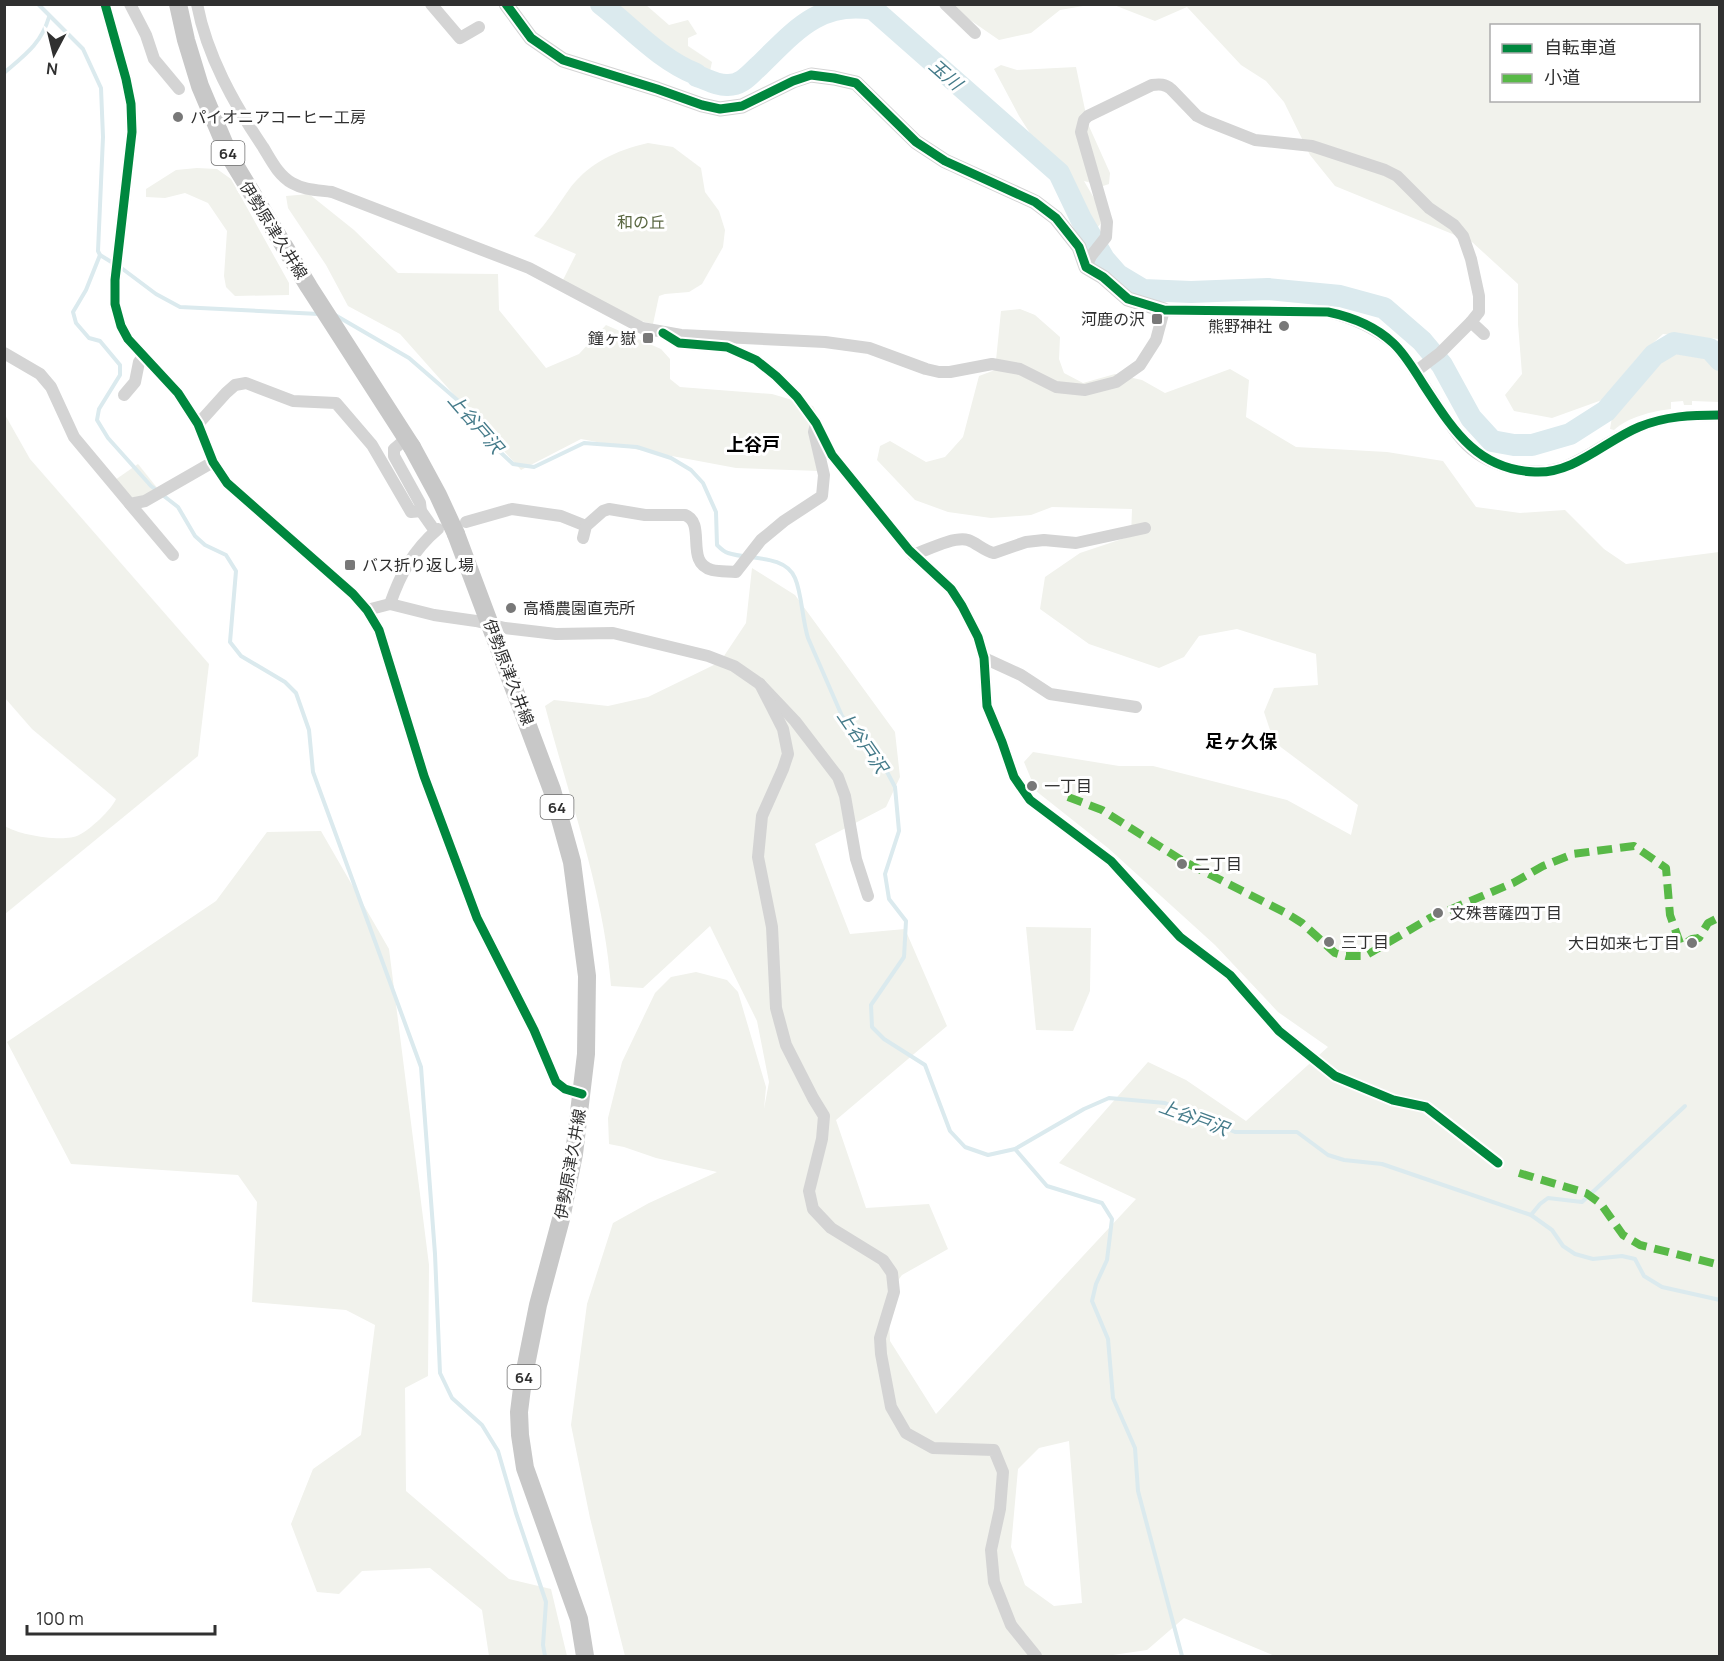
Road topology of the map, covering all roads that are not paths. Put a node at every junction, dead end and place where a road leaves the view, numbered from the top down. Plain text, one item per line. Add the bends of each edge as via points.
1 (105, 4) edge
2 (130, 4) edge
3 (178, 4) edge
4 (197, 4) edge
5 (431, 4) edge
6 (506, 4) edge
7 (945, 4) edge
8 (478, 27) dead end
9 (975, 33) dead end
10 (179, 89) dead end
11 (1088, 261) junction
12 (1164, 310) junction
13 (1472, 322) junction
14 (663, 333) junction
15 (1484, 334) dead end
16 (4, 353) edge
17 (143, 356) junction
18 (1415, 372) junction
19 (124, 394) dead end
20 (1719, 415) edge
21 (816, 423) junction
22 (198, 424) junction
23 (407, 438) junction
24 (213, 462) junction
25 (130, 504) junction
26 (421, 512) junction
27 (1145, 528) dead end
28 (449, 529) junction
29 (173, 555) dead end
30 (913, 555) junction
31 (390, 604) junction
32 (367, 610) junction
33 (491, 624) junction
34 (984, 658) junction
35 (759, 684) junction
36 (1136, 707) dead end
37 (868, 896) dead end
38 (582, 1094) junction
39 (1498, 1163) dead end
40 (585, 1656) edge
41 (1036, 1656) edge

1 - 17 street via 126,79 132,132 115,304 124,332
2 - 10 street via 154,59
3 - 23 main road, 伊勢原津久井線 / 64 via 192,62 238,172
4 - 14 street via 218,68 237,106 278,171 290,182 304,189 332,192 529,268 627,322
5 - 8 street via 460,38
6 - 11 street via 531,38 563,60 702,105 720,109 742,106 811,75 856,83 916,142 945,161 1035,202 1056,218
7 - 9 street
11 - 12 street via 1128,299
11 - 13 street via 1106,237 1107,222 1081,132 1084,120 1152,85 1166,85 1197,116 1255,140 1312,146 1397,176 1463,236 1479,296 1479,312
12 - 14 street via 1156,340 1140,365 1116,382 1085,390 1056,387 1020,369 992,364 939,372 869,348
12 - 18 street via 1328,312 1348,316 1393,343
13 - 15 street
13 - 18 street
14 - 21 street via 679,343 727,347 756,360 797,397
16 - 25 street via 40,374 51,387 74,437
17 - 19 street via 135,382
17 - 22 street via 178,393
18 - 20 street via 1463,441 1484,458 1521,471 1556,471 1639,427 1661,420
21 - 28 street via 814,432 824,475 822,496 761,540 736,572 704,566 695,546 695,522 685,514 603,510 585,532 561,516 512,509
21 - 30 street via 832,455
22 - 24 street
22 - 26 street via 235,385 246,383 293,401 336,403 372,445 411,512
23 - 26 street via 394,449 394,456 420,503
23 - 28 main road, 64, bridge via 438,495
24 - 25 street via 145,501
24 - 32 street via 227,483
25 - 29 street
26 - 28 street
27 - 30 street via 1076,543 1026,542 994,553 968,540 955,540
28 - 31 street via 410,560
28 - 33 main road, 伊勢原津久井線 / 64
30 - 34 street via 951,589 963,606
31 - 32 street
31 - 33 street
32 - 38 street via 379,630 424,776 477,918 556,1082
33 - 35 street via 556,633 628,636 708,656 734,666
33 - 38 main road, 伊勢原津久井線 / 64 via 552,790 572,862 587,976
34 - 36 street via 1050,694
34 - 39 street via 987,706 1014,777 1030,800 1111,861 1180,937 1230,975 1279,1031 1335,1076 1393,1100 1426,1107
35 - 37 street via 795,721 838,777
35 - 41 street via 783,729 788,754 762,816 758,857 772,927 776,1008 786,1045 824,1116 809,1191 813,1209 831,1228 883,1260 892,1273 894,1292 880,1338 881,1354 891,1407 906,1433 933,1448 994,1450 1003,1472 991,1550 994,1582 1011,1625
38 - 40 main road, 伊勢原津久井線 / 64 via 574,1154 534,1327 519,1412 525,1468 579,1619

